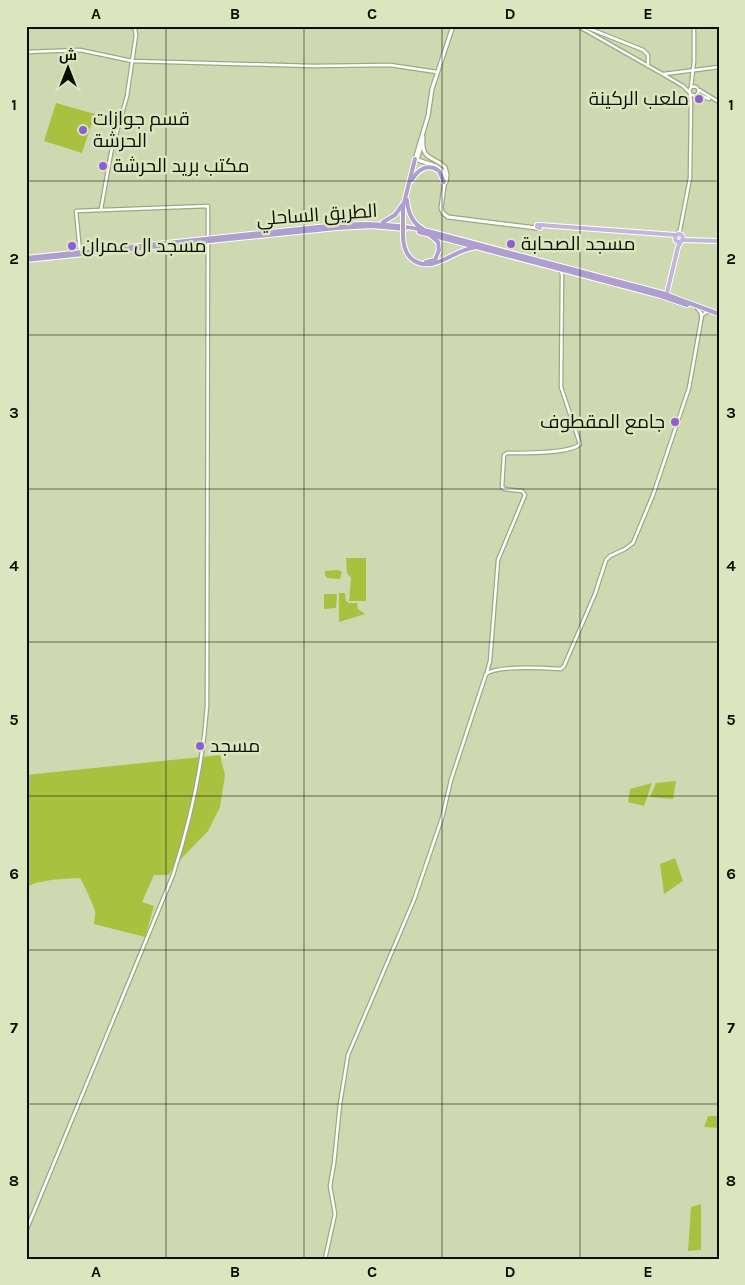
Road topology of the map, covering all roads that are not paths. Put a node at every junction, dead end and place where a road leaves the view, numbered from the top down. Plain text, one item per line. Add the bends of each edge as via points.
1 (130, 26) edge
2 (452, 26) edge
3 (578, 26) edge
4 (694, 26) edge
5 (585, 28) edge
6 (26, 52) edge
7 (132, 61) junction
8 (649, 65) junction
9 (719, 67) edge
10 (692, 70) junction
11 (437, 72) junction
12 (663, 74) junction
13 (692, 80) junction
14 (683, 86) junction
15 (695, 86) junction
16 (434, 87) junction
17 (690, 87) junction
18 (698, 90) junction
19 (690, 93) junction
20 (696, 95) junction
21 (691, 102) junction
22 (719, 103) edge
23 (423, 138) junction
24 (416, 159) junction
25 (412, 180) junction
26 (444, 182) junction
27 (406, 200) junction
28 (101, 209) junction
29 (373, 223) junction
30 (539, 226) junction
31 (428, 233) junction
32 (404, 235) junction
33 (679, 237) junction
34 (208, 240) junction
35 (719, 241) edge
36 (481, 248) junction
37 (80, 252) junction
38 (26, 259) edge
39 (558, 268) junction
40 (567, 271) junction
41 (562, 274) junction
42 (667, 289) junction
43 (659, 293) junction
44 (665, 296) junction
45 (673, 297) junction
46 (696, 308) junction
47 (707, 312) junction
48 (719, 315) edge
49 (700, 323) junction
50 (489, 668) junction
51 (493, 671) junction
52 (487, 672) junction
53 (26, 1231) edge
54 (325, 1259) edge

1 - 7 street via 136,33
2 - 11 main road
2 - 16 main road
3 - 5 street
4 - 10 street
5 - 8 street
5 - 8 street via 643,50 648,55
6 - 7 street via 80,50
7 - 11 street via 313,66 382,64
7 - 28 street
8 - 12 street
9 - 10 street
10 - 12 street
10 - 13 street
11 - 16 main road
12 - 14 street
13 - 15 street
13 - 17 street
14 - 17 street
14 - 19 street
15 - 17 street
15 - 18 street
16 - 23 main road
16 - 24 main road
17 - 19 street
18 - 20 street
18 - 22 street
19 - 20 street
19 - 21 street
20 - 21 street
20 - 22 street
21 - 33 street via 690,178
23 - 24 main road
23 - 30 main road via 426,155 442,164 446,171 443,205 447,214 456,218
24 - 25 highway
24 - 26 main road via 442,169
24 - 27 highway
25 - 26 highway via 418,171 431,167 439,171
25 - 27 highway
26 - 30 main road via 441,208 450,218
27 - 29 highway via 396,215
27 - 31 highway via 411,217
27 - 32 highway, bridge
28 - 34 street via 208,206
28 - 37 street via 76,211
29 - 31 highway, الطريق الساحلي via 405,226
29 - 34 highway, الطريق الساحلي
30 - 33 main road
31 - 32 highway via 440,248 436,258 428,262 420,261 409,253
31 - 34 highway, الطريق الساحلي via 356,227
31 - 36 highway, الطريق الساحلي
31 - 43 highway, الطريق الساحلي
32 - 36 highway via 404,247 409,256 425,264 439,262 466,249
33 - 35 main road
33 - 42 main road
34 - 37 highway, الطريق الساحلي
34 - 38 highway, الطريق الساحلي
34 - 53 street via 207,691 199,775 188,828 168,889
36 - 39 highway, الطريق الساحلي
37 - 38 highway, الطريق الساحلي
39 - 40 highway, الطريق الساحلي
39 - 41 street
40 - 41 street
40 - 44 highway, الطريق الساحلي
41 - 50 street via 561,387 580,444 551,452 504,455 502,488 525,495 498,560
42 - 43 highway
42 - 44 main road
42 - 45 highway
43 - 44 highway, الطريق الساحلي
44 - 45 highway, الطريق الساحلي
44 - 46 highway, الطريق الساحلي
45 - 48 highway, الطريق الساحلي
46 - 47 highway, الطريق الساحلي
46 - 49 street via 701,314
47 - 48 highway, الطريق الساحلي
47 - 49 street via 702,314
49 - 51 street via 689,388 653,495 633,543 610,556 605,563 564,666 561,669
50 - 51 street
50 - 52 street
51 - 52 street
52 - 54 street via 414,900 348,1055 330,1185 335,1214

